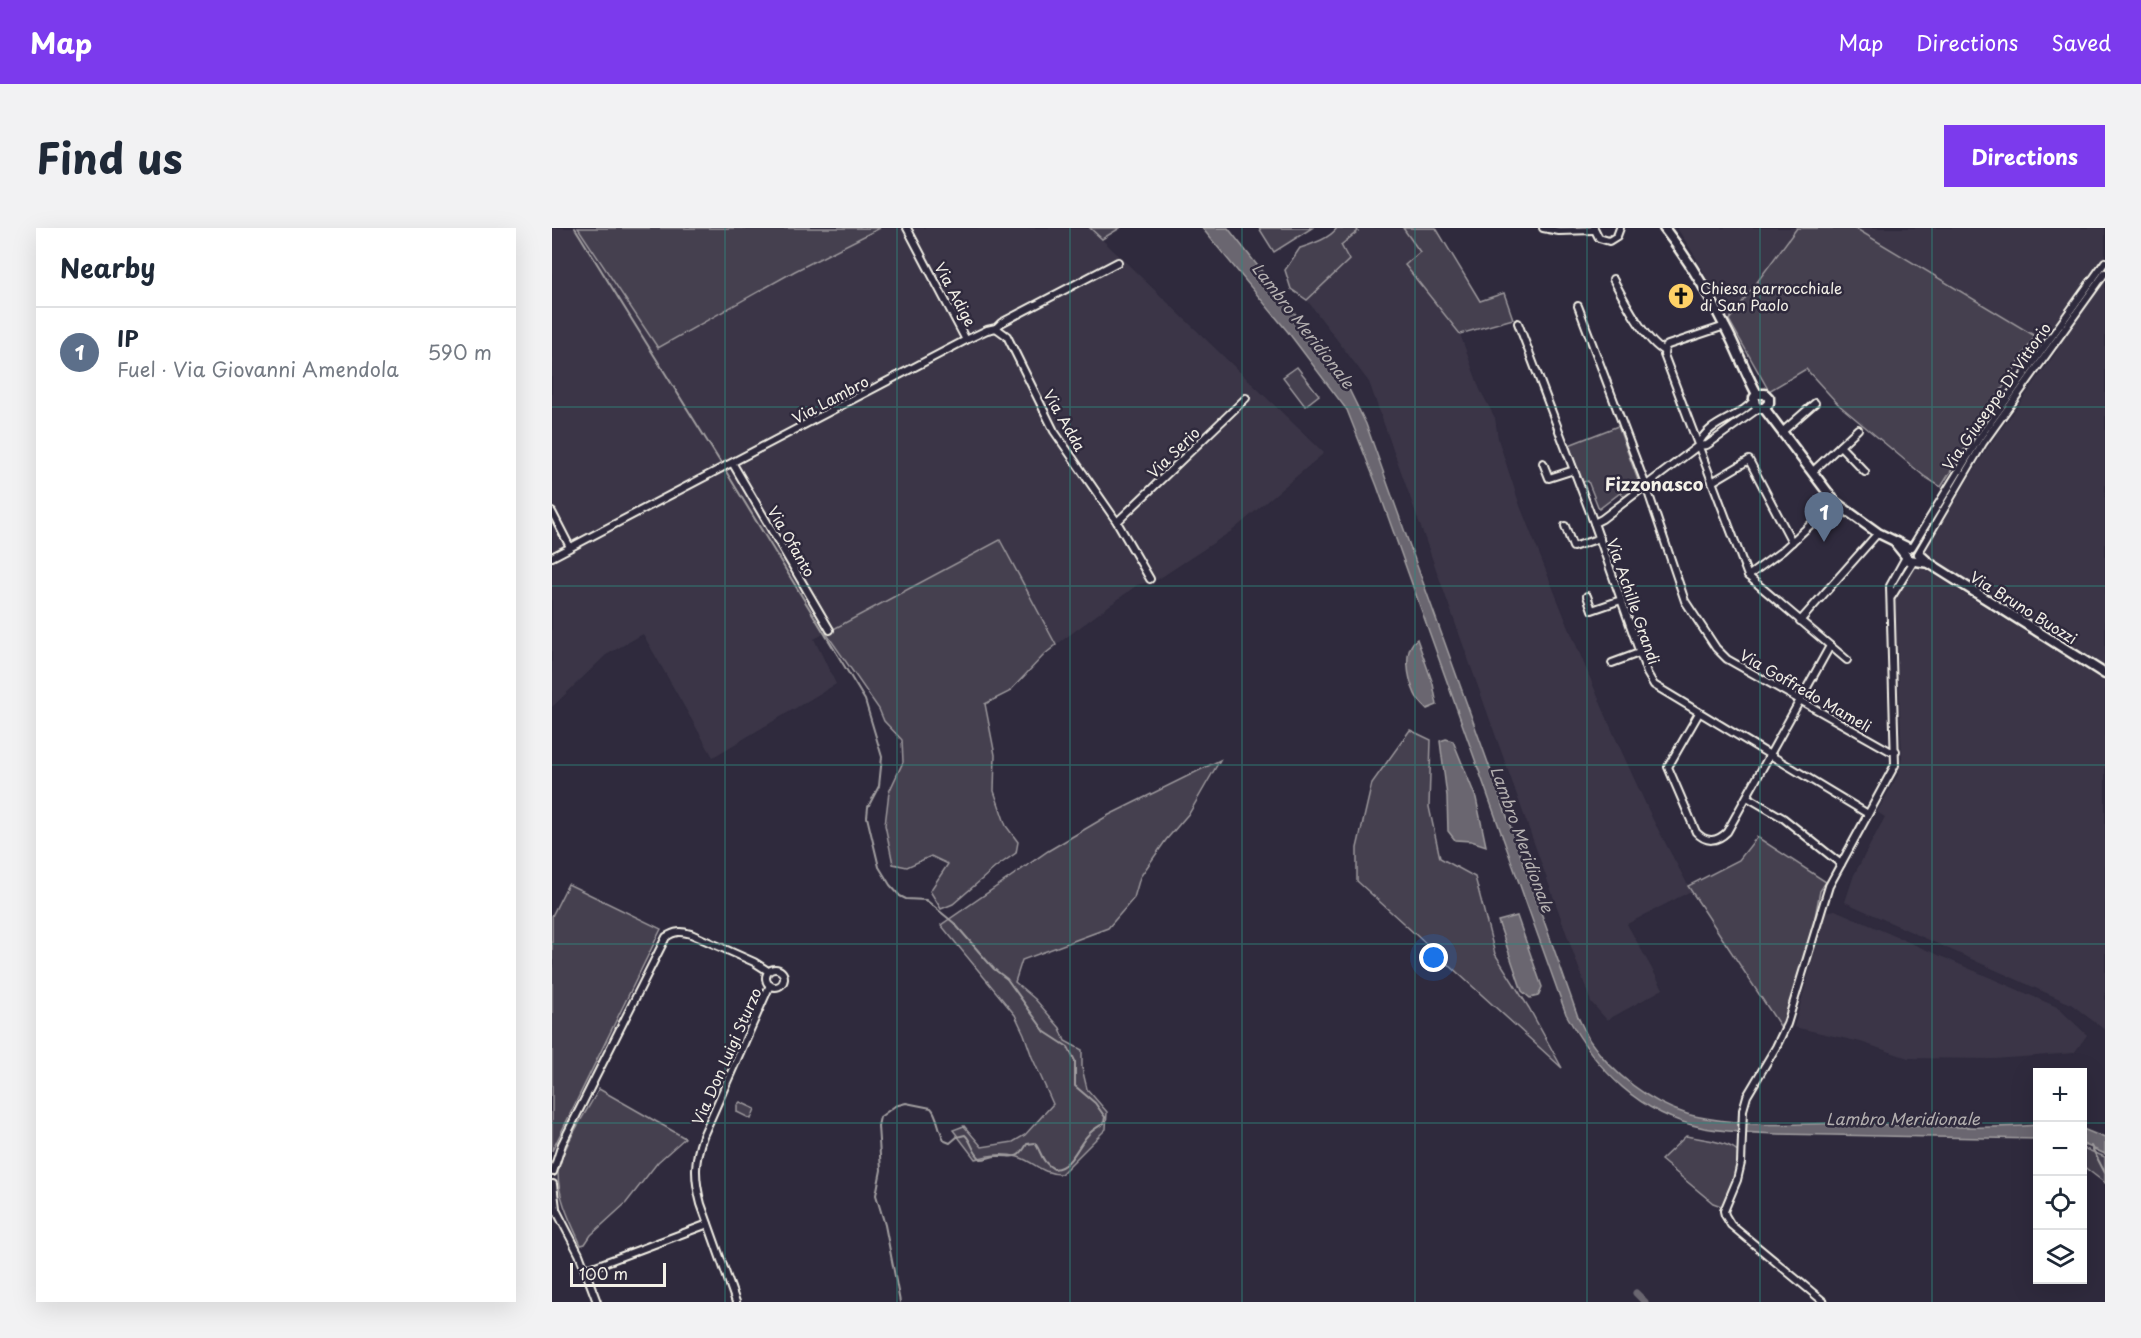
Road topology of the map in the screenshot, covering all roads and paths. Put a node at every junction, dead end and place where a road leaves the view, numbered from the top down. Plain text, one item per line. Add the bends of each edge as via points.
1 (908, 228) edge
2 (1543, 228) edge
3 (1620, 228) edge
4 (1664, 228) edge
5 (1594, 229) edge
6 (1118, 262) dead end
7 (2105, 262) edge
8 (2105, 273) edge
9 (1613, 279) dead end
10 (1578, 306) dead end
11 (1518, 323) dead end
12 (1725, 327) junction
13 (996, 328) junction
14 (966, 340) junction
15 (2052, 341) junction
16 (1664, 351) junction
17 (1246, 398) dead end
18 (1759, 403) junction
19 (1815, 403) dead end
20 (1858, 429) dead end
21 (1782, 432) junction
22 (1698, 446) junction
23 (1840, 446) junction
24 (1543, 463) dead end
25 (731, 464) junction
26 (1574, 470) junction
27 (1812, 472) junction
28 (1865, 472) dead end
29 (1712, 482) junction
30 (1646, 486) junction
31 (1835, 502) junction
32 (552, 512) edge
33 (1117, 522) junction
34 (1594, 523) junction
35 (1565, 526) dead end
36 (1878, 533) junction
37 (1600, 538) junction
38 (1792, 542) junction
39 (570, 547) junction
40 (1913, 554) junction
41 (552, 557) edge
42 (1748, 576) junction
43 (1150, 579) dead end
44 (1587, 596) dead end
45 (1621, 600) junction
46 (1800, 621) junction
47 (830, 630) dead end
48 (1830, 646) junction
49 (1640, 653) junction
50 (1847, 660) dead end
51 (1612, 663) dead end
52 (2105, 674) edge
53 (1800, 700) junction
54 (1699, 713) junction
55 (1896, 752) junction
56 (1769, 756) junction
57 (1747, 797) junction
58 (1868, 814) junction
59 (1841, 864) junction
60 (768, 971) junction
61 (770, 985) junction
62 (562, 1144) junction
63 (552, 1156) edge
64 (553, 1172) edge
65 (553, 1185) edge
66 (554, 1205) edge
67 (708, 1224) junction
68 (585, 1270) junction
69 (597, 1302) edge
70 (736, 1302) edge
71 (1824, 1302) edge

1 - 14 street, Via Adige
2 - 5 street
3 - 5 street via 1609,241 1599,238
4 - 12 main road, Via Bruno Buozzi via 1689,262
6 - 13 street, Via Lambro
7 - 15 street, Via Giuseppe Di Vittorio
8 - 15 street, Via Giuseppe Di Vittorio
9 - 16 street via 1646,333
10 - 30 street, Via Goffredo Mameli
11 - 26 street, Via Achille Grandi
12 - 16 street via 1668,345
12 - 18 main road, Via Bruno Buozzi
13 - 14 street, Via Lambro
13 - 33 street, Via Adda via 1007,336 1054,431
14 - 25 street, Via Lambro
15 - 40 street, Via Giuseppe Di Vittorio via 1979,438
16 - 22 street
17 - 33 street, Via Serio
18 - 21 main road, Via Bruno Buozzi
18 - 22 street via 1707,445
18 - 22 street via 1702,435
19 - 21 street
20 - 23 street
21 - 27 main road, Via Bruno Buozzi
22 - 29 street
22 - 30 street
23 - 27 street
23 - 28 street
24 - 26 street via 1549,478
25 - 39 street, Via Lambro
25 - 47 street, Via Ofanto
26 - 34 street, Via Achille Grandi
27 - 31 main road, Via Bruno Buozzi
29 - 38 street via 1749,460
29 - 42 street
30 - 34 street
30 - 53 street, Via Goffredo Mameli via 1685,601 1716,648 1727,659
31 - 36 main road, Via Bruno Buozzi
31 - 38 street
32 - 39 street
33 - 43 street, Via Adda
34 - 37 street, Via Achille Grandi
35 - 37 street via 1574,547
36 - 40 main road, Via Bruno Buozzi
36 - 46 street
37 - 45 street, Via Achille Grandi
38 - 42 street
39 - 41 street, Via Lambro
40 - 52 main road, Via Bruno Buozzi
40 - 55 street, Via Giuseppe Di Vittorio via 1890,585
42 - 46 street
44 - 45 street via 1592,610
45 - 49 street, Via Achille Grandi
46 - 48 street
48 - 50 street
48 - 53 street
49 - 51 street
49 - 54 street, Via Achille Grandi via 1654,686
53 - 55 street, Via Goffredo Mameli
53 - 56 street
54 - 56 street, Via Achille Grandi
54 - 57 street via 1668,767 1695,832 1711,840 1723,836
55 - 58 street, Via Giuseppe Di Vittorio via 1893,772
56 - 57 street
56 - 58 street, Via Achille Grandi
57 - 59 street via 1783,818
58 - 59 street, Via Giuseppe Di Vittorio
59 - 71 street, Via Giuseppe Di Vittorio via 1825,898 1787,1024 1747,1096 1739,1171 1724,1211 1731,1225
60 - 61 street via 766,979
60 - 61 street via 779,970 783,978 778,986
60 - 62 street via 690,934 673,933 662,943
61 - 67 street, Via Don Luigi Sturzo via 696,1156 697,1189
62 - 63 street
62 - 64 street
64 - 65 street
65 - 66 street
66 - 68 street
67 - 68 street
67 - 70 street, Via Don Luigi Sturzo
68 - 69 street

